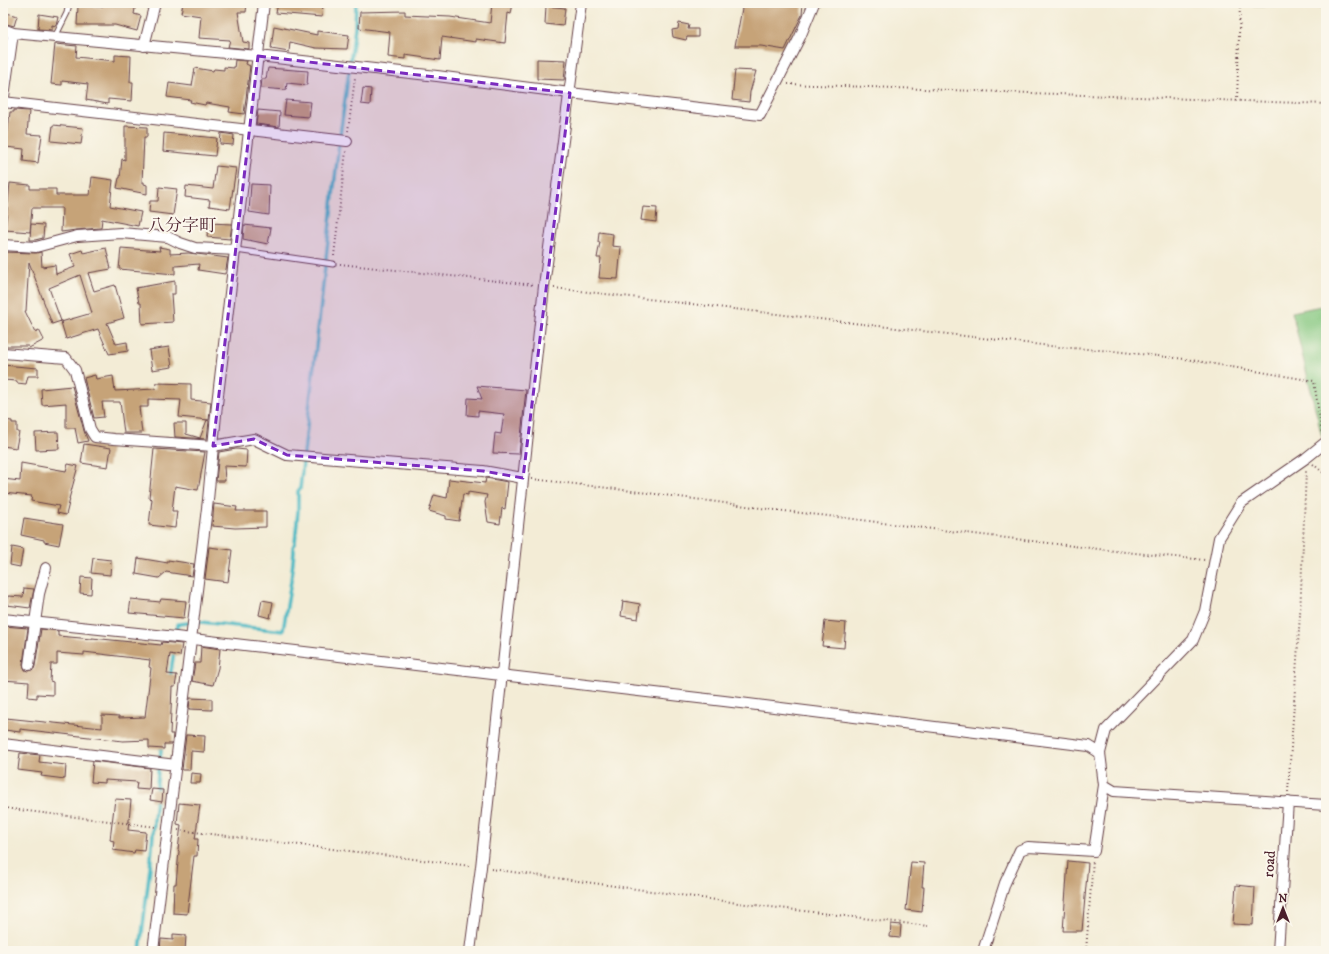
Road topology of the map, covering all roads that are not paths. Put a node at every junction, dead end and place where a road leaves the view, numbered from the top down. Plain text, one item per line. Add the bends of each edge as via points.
1 (68, 3) edge
2 (155, 3) edge
3 (264, 3) edge
4 (581, 3) edge
5 (814, 3) edge
6 (3, 29) edge
7 (13, 33) junction
8 (55, 37) junction
9 (144, 46) junction
10 (258, 56) junction
11 (570, 93) junction
12 (3, 103) edge
13 (249, 130) junction
14 (347, 141) road end
15 (3, 245) edge
16 (236, 250) junction
17 (333, 264) road end
18 (3, 353) edge
19 (1324, 442) edge
20 (213, 446) junction
21 (523, 478) junction
22 (46, 568) dead end
23 (3, 619) edge
24 (34, 622) junction
25 (191, 639) junction
26 (29, 665) dead end
27 (502, 675) junction
28 (3, 744) edge
29 (1100, 753) junction
30 (172, 765) junction
31 (1104, 785) junction
32 (1288, 802) junction
33 (1326, 805) edge
34 (153, 951) edge
35 (470, 951) edge
36 (983, 951) edge
37 (1278, 951) edge

1 - 8 lane via 67,13
2 - 9 street
3 - 10 street
4 - 11 street
5 - 11 street via 800,37 760,115
6 - 7 street
7 - 8 street
7 - 12 street
8 - 9 street
9 - 10 street
10 - 11 street
10 - 13 street
11 - 21 street via 544,286
12 - 13 street
13 - 14 street
13 - 16 street
15 - 16 street via 36,247 77,236 121,233 168,237 196,248
16 - 17 lane
16 - 20 street
18 - 20 street via 66,358 75,370 90,429 95,437
19 - 29 street via 1306,458 1241,502 1219,538 1205,611 1193,640 1106,730
20 - 21 street via 254,439 286,455 483,471
20 - 25 street
21 - 27 street
22 - 24 street
23 - 24 street
24 - 25 street
24 - 26 street
25 - 27 street
25 - 30 street
27 - 29 street via 1089,746
27 - 35 street
28 - 30 street
29 - 31 street
30 - 34 street via 169,829
31 - 32 street via 1114,791
31 - 36 street via 1094,851 1028,846 1020,850 1005,883
32 - 33 street
32 - 37 street, road

